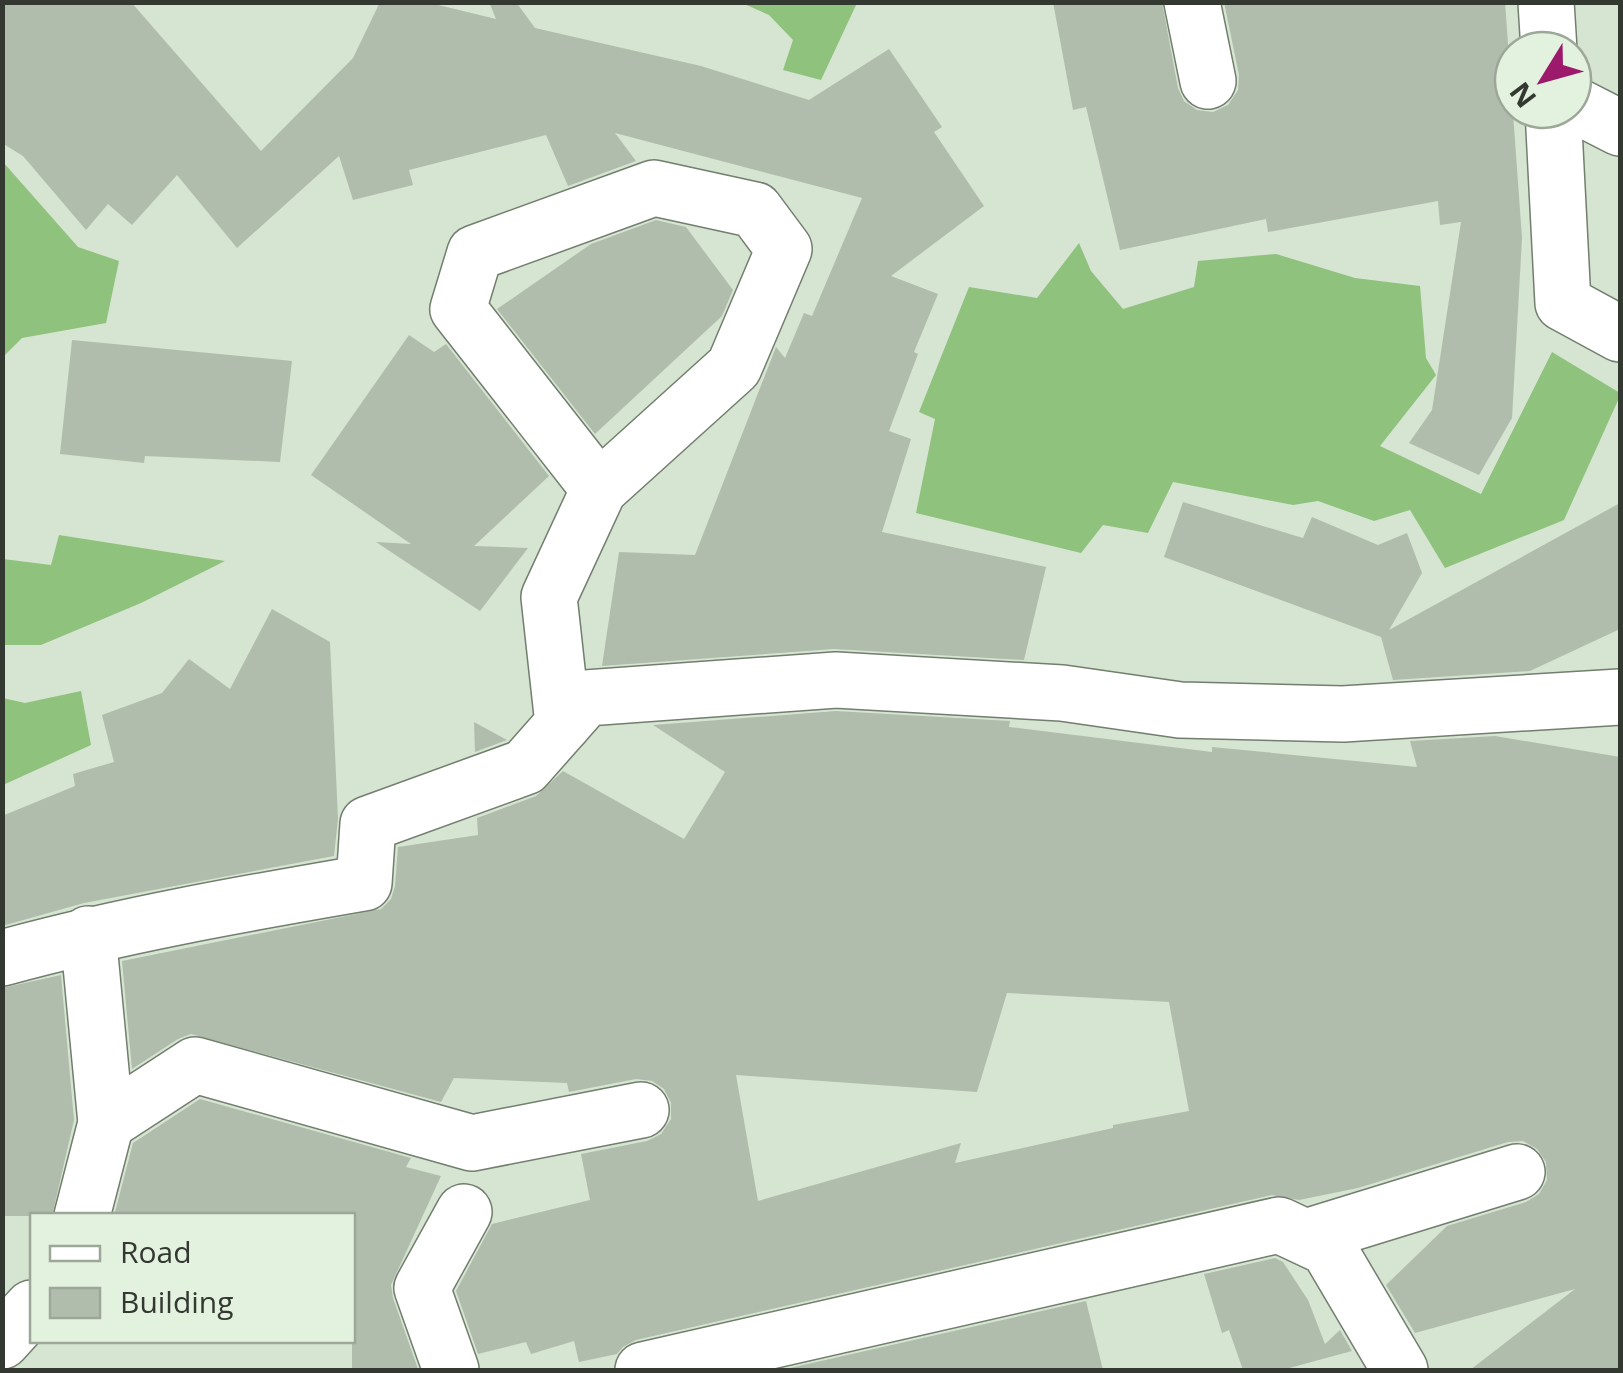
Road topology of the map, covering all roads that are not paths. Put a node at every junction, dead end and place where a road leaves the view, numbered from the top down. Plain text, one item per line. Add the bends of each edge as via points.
1 (1192, 2) edge
2 (1546, 2) edge
3 (1548, 30) edge
4 (1208, 81) dead end
5 (1593, 114) edge
6 (1620, 128) edge
7 (1555, 130) edge
8 (1620, 334) edge
9 (599, 490) junction
10 (1620, 697) edge
11 (563, 724) junction
12 (88, 934) junction
13 (2, 958) edge
14 (641, 1110) dead end
15 (106, 1123) junction
16 (1517, 1172) dead end
17 (464, 1212) dead end
18 (83, 1213) edge
19 (1306, 1237) junction
20 (30, 1310) edge
21 (2, 1341) edge
22 (2, 1363) edge
23 (11, 1370) edge
24 (451, 1370) edge
25 (643, 1370) edge
26 (1400, 1370) edge

1 - 4 street
2 - 3 street
5 - 6 street
7 - 8 street via 1564,303
9 - 9 street via 734,367 784,249 755,210 654,188 475,253 458,309
9 - 11 street via 549,597
10 - 11 street via 1343,714 1180,710 1062,693 836,680 586,698
11 - 12 street via 525,767 368,824 364,883
12 - 13 street
12 - 15 street
14 - 15 street via 472,1143 194,1066
15 - 18 street
16 - 19 street
17 - 24 street via 422,1288
19 - 25 street via 1279,1225
19 - 26 street via 1328,1248
20 - 21 street
22 - 23 street

